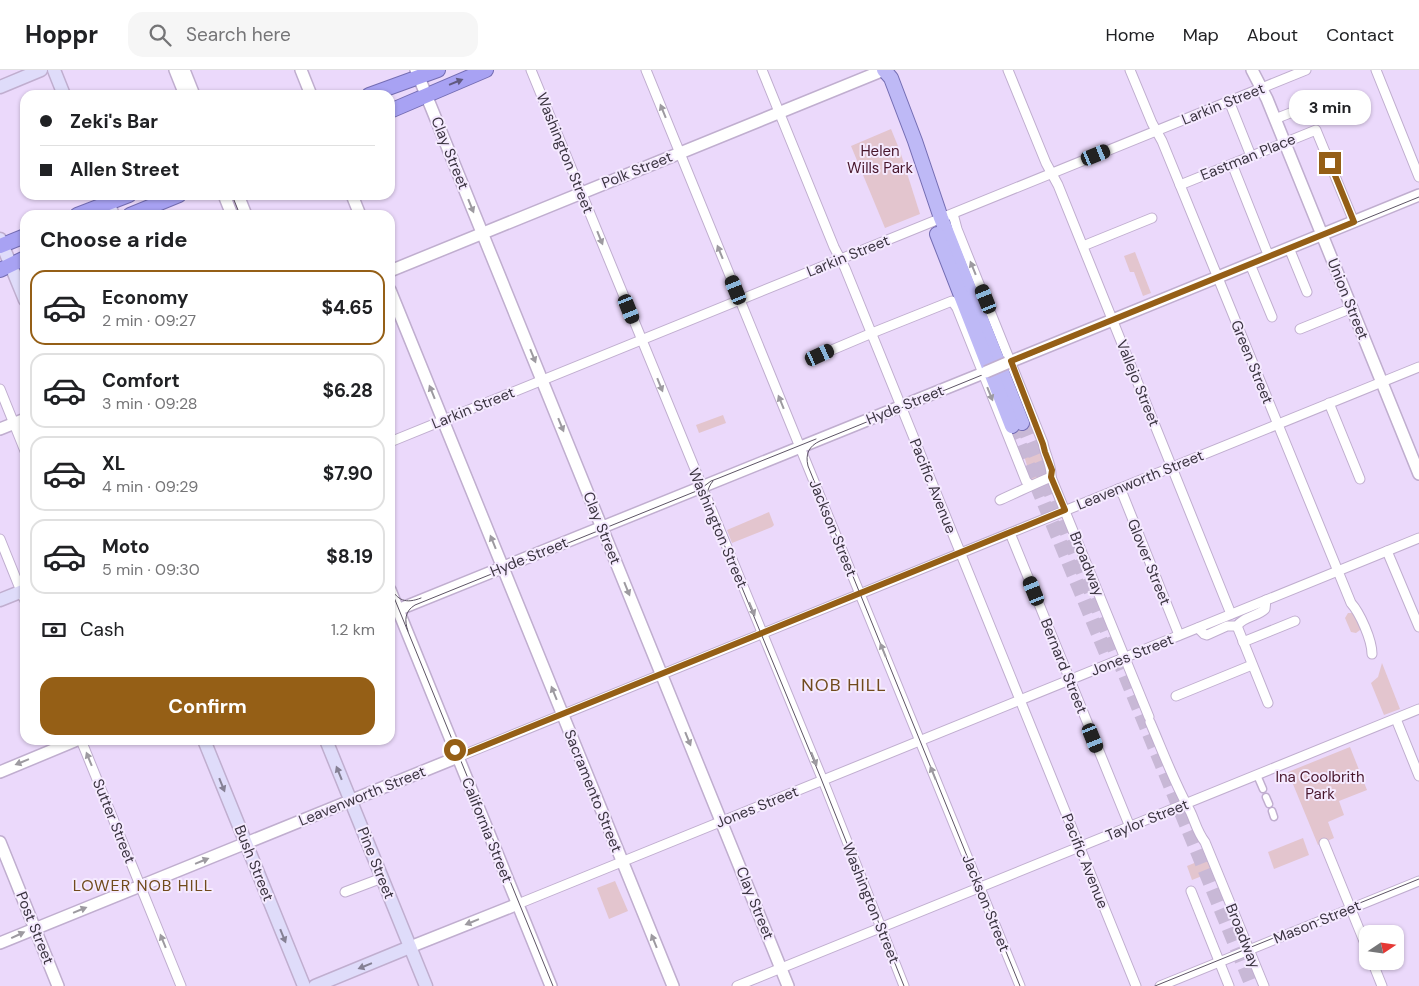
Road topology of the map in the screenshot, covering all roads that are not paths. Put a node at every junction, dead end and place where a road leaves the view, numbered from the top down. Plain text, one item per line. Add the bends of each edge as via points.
1 (41, 70) edge
2 (54, 70) edge
3 (175, 70) edge
4 (184, 70) edge
5 (301, 70) edge
6 (438, 70) edge
7 (486, 70) edge
8 (532, 70) edge
9 (646, 70) edge
10 (762, 70) edge
11 (884, 70) edge
12 (1008, 70) edge
13 (1130, 70) edge
14 (1252, 70) edge
15 (1306, 70) edge
16 (1376, 70) edge
17 (417, 74) edge
18 (0, 86) edge
19 (1261, 88) junction
20 (62, 90) edge
21 (183, 90) edge
22 (192, 90) edge
23 (309, 90) edge
24 (380, 90) edge
25 (427, 96) junction
26 (1328, 98) dead end
27 (1229, 101) junction
28 (395, 109) edge
29 (779, 112) junction
30 (1275, 119) junction
31 (1156, 131) junction
32 (1285, 142) junction
33 (680, 153) junction
34 (1251, 156) junction
35 (1232, 164) junction
36 (1052, 173) junction
37 (1419, 177) edge
38 (1180, 185) junction
39 (582, 193) junction
40 (1419, 195) edge
41 (167, 200) edge
42 (108, 204) edge
43 (91, 210) edge
44 (142, 210) edge
45 (942, 218) junction
46 (1152, 218) dead end
47 (1354, 222) junction
48 (482, 233) junction
49 (1322, 235) junction
50 (20, 237) edge
51 (1, 243) edge
52 (1082, 246) junction
53 (1289, 248) junction
54 (1269, 257) junction
55 (840, 259) junction
56 (20, 260) edge
57 (1250, 264) junction
58 (5, 268) edge
59 (395, 269) edge
60 (1217, 278) junction
61 (20, 292) edge
62 (1307, 292) dead end
63 (740, 300) junction
64 (395, 302) edge
65 (1352, 308) junction
66 (1272, 317) dead end
67 (1112, 320) junction
68 (1300, 329) dead end
69 (872, 333) junction
70 (641, 340) junction
71 (820, 355) dead end
72 (1009, 362) junction
73 (1419, 367) edge
74 (984, 373) junction
75 (542, 380) junction
76 (1382, 382) junction
77 (0, 389) edge
78 (1329, 403) junction
79 (901, 406) junction
80 (443, 420) junction
81 (20, 421) edge
82 (14, 423) junction
83 (1017, 424) tunnel mouth
84 (1277, 424) junction
85 (0, 429) edge
86 (20, 438) edge
87 (395, 440) edge
88 (800, 448) junction
89 (1416, 460) edge
90 (1172, 467) junction
91 (1419, 474) edge
92 (1051, 477) junction
93 (1360, 478) dead end
94 (1030, 484) junction
95 (701, 487) junction
96 (1118, 489) junction
97 (1000, 500) dead end
98 (1065, 510) junction
99 (602, 528) junction
100 (1010, 533) junction
101 (1419, 538) edge
102 (0, 540) edge
103 (1387, 551) junction
104 (961, 553) junction
105 (503, 567) junction
106 (1338, 570) junction
107 (20, 585) edge
108 (860, 594) junction
109 (20, 595) edge
110 (0, 600) edge
111 (1266, 600) junction
112 (395, 612) edge
113 (395, 614) edge
114 (1231, 614) junction
115 (1295, 621) dead end
116 (1237, 626) junction
117 (1419, 627) edge
118 (1198, 628) junction
119 (762, 633) junction
120 (1179, 635) junction
121 (1243, 642) junction
122 (1372, 654) dead end
123 (1124, 658) junction
124 (1252, 665) junction
125 (662, 674) junction
126 (1070, 680) junction
127 (1176, 696) dead end
128 (1020, 700) junction
129 (1268, 703) dead end
130 (1419, 709) edge
131 (562, 714) junction
132 (1396, 718) junction
133 (920, 741) junction
134 (65, 745) edge
135 (83, 745) edge
136 (206, 745) edge
137 (328, 745) edge
138 (458, 757) junction
139 (0, 772) edge
140 (1257, 775) junction
141 (1419, 776) edge
142 (822, 780) junction
143 (1263, 789) dead end
144 (350, 800) junction
145 (1186, 805) junction
146 (722, 821) junction
147 (1130, 827) junction
148 (0, 842) edge
149 (246, 843) junction
150 (1324, 843) dead end
151 (1080, 847) junction
152 (622, 862) junction
153 (382, 878) junction
154 (1419, 880) edge
155 (141, 886) junction
156 (980, 889) junction
157 (1191, 891) dead end
158 (345, 892) dead end
159 (518, 904) junction
160 (1350, 908) junction
161 (35, 928) junction
162 (881, 928) junction
163 (1359, 930) edge
164 (0, 943) edge
165 (410, 948) junction
166 (1249, 950) junction
167 (1219, 962) junction
168 (781, 968) junction
169 (1376, 970) edge
170 (58, 986) edge
171 (181, 986) edge
172 (304, 986) edge
173 (315, 986) edge
174 (426, 986) edge
175 (551, 986) edge
176 (673, 986) edge
177 (737, 986) edge
178 (788, 986) edge
179 (904, 986) edge
180 (1020, 986) edge
181 (1136, 986) edge
182 (1160, 986) edge
183 (1229, 986) edge
184 (1264, 986) edge
185 (1382, 986) edge

1 - 18 main road
2 - 20 main road
3 - 21 street
4 - 22 street
5 - 23 street
6 - 17 highway
25 -> 7 highway
8 - 39 street, Washington Street
33 -> 9 street, Jackson Street
10 - 29 street, Pacific Avenue
11 - 29 street, Polk Street
11 - 45 main road, Broadway via 915,141
12 - 36 street, Vallejo Street
13 - 31 street, Green Street
14 - 19 street, Union Street
15 - 19 street, Larkin Street
16 - 37 street
17 - 24 highway
17 - 25 street, Clay Street
19 - 27 street, Larkin Street
19 - 30 street, Union Street
25 - 28 highway
25 -> 48 street, Clay Street
26 - 30 street
27 - 31 street, Larkin Street
27 - 34 street
29 - 33 street, Polk Street
29 - 55 street, Pacific Avenue
30 - 32 street, Union Street
31 - 36 street, Larkin Street
31 - 38 street, Green Street
32 - 34 street, Eastman Place
32 - 47 street, Eastman Place via 1316,130
32 - 49 street, Union Street
33 - 39 street, Polk Street
63 -> 33 street, Jackson Street
34 - 35 street, Eastman Place
35 - 38 street, Eastman Place
35 - 54 street
36 - 45 street, Larkin Street
36 - 52 street, Vallejo Street
38 - 60 street, Green Street
39 - 48 street, Polk Street
39 -> 70 street, Washington Street
40 - 47 street, Hyde Street
41 - 44 highway
42 - 43 highway
45 - 55 street, Larkin Street
72 -> 45 street, Broadway via 957,229
45 - 83 main road, Broadway
46 - 52 street
47 - 49 street, Hyde Street
48 - 59 street, Polk Street
48 -> 75 street, Clay Street
49 - 53 street, Hyde Street
49 - 65 street, Union Street
50 - 51 highway
51 - 58 main road
52 - 67 street, Vallejo Street
53 - 54 street, Hyde Street
53 - 62 street
54 - 57 street, Hyde Street
55 - 63 street, Larkin Street
55 - 69 street, Pacific Avenue
56 - 58 highway
57 - 60 street, Hyde Street
57 - 66 street
58 - 61 main road
60 - 67 street, Hyde Street
60 - 84 street, Green Street
63 - 70 street, Larkin Street
88 -> 63 street, Jackson Street
80 -> 64 street, Sacramento Street
65 - 68 street
65 - 76 street, Union Street
67 - 72 street, Hyde Street
67 - 90 street, Vallejo Street
69 - 71 street
69 - 74 street via 952,301
69 - 79 street, Pacific Avenue
70 - 75 street, Larkin Street
70 -> 95 street, Washington Street
72 - 74 street, Hyde Street, bridge
72 - 92 street, Broadway via 1043,444 1052,470
73 - 76 street, Leavenworth Street
74 - 79 street, Hyde Street
74 -> 94 street via 1026,481
75 - 80 street, Larkin Street
75 -> 99 street, Clay Street
76 - 78 street, Leavenworth Street
76 - 89 street, Union Street
77 - 82 street
78 - 84 street, Leavenworth Street
78 - 93 street
79 - 88 street, Hyde Street
79 - 104 street, Pacific Avenue
80 - 87 street, Larkin Street
105 -> 80 street, Sacramento Street
81 - 82 street
82 - 85 street
82 - 86 street
84 - 90 street, Leavenworth Street
84 - 106 street, Green Street
88 - 95 street, Hyde Street
88 - 108 street, Jackson Street
89 - 91 street, Union Street
90 - 96 street, Leavenworth Street
90 - 114 street, Vallejo Street
92 - 94 street
92 - 98 street, Broadway
94 - 97 street
95 - 99 street, Hyde Street
95 -> 119 street, Washington Street
96 - 98 street, Leavenworth Street
96 - 120 street, Glover Street
98 - 100 street, Leavenworth Street
98 - 123 street, Broadway
99 - 105 street, Hyde Street
99 -> 125 street, Clay Street
100 - 104 street, Leavenworth Street
100 - 126 street, Bernard Street
101 - 103 street, Jones Street
102 - 107 street
103 - 106 street, Jones Street
103 - 117 street
104 - 108 street, Leavenworth Street
104 - 128 street, Pacific Avenue
105 - 112 street, Hyde Street
131 -> 105 street, Sacramento Street
106 - 111 street, Jones Street
106 - 122 street, Green Street via 1357,610
108 - 119 street, Leavenworth Street
133 -> 108 street, Jackson Street
109 - 110 main road
111 - 114 street, Jones Street
111 - 116 street, Jones Street via 1262,612 1244,619
113 - 138 street, California Street
114 - 118 street, Jones Street
115 - 121 street
116 - 118 street, Jones Street via 1227,626 1207,634
116 - 121 street
118 - 120 street, Jones Street
119 - 125 street, Leavenworth Street
119 -> 142 street, Washington Street
120 - 123 street, Jones Street
121 - 124 street
123 - 126 street, Jones Street
123 - 145 street, Broadway
124 - 127 street
124 - 129 street
125 - 131 street, Leavenworth Street
125 -> 146 street, Clay Street
126 - 128 street, Jones Street
126 - 147 street, Bernard Street
128 - 133 street, Jones Street
128 - 151 street, Pacific Avenue
130 - 132 street, Taylor Street
131 - 138 street, Leavenworth Street
131 - 152 street, Sacramento Street
132 - 140 street, Taylor Street
132 - 141 street
133 - 142 street, Jones Street
156 -> 133 street, Jackson Street
134 -> 139 street
155 -> 135 street, Sutter Street
136 -> 149 main road, Bush Street
144 -> 137 main road, Pine Street
138 - 144 street, Leavenworth Street
138 - 159 street, California Street
140 - 143 street
140 - 145 street, Taylor Street
142 - 146 street, Jones Street
142 - 162 street, Washington Street
144 - 149 street, Leavenworth Street
144 - 153 main road, Pine Street
145 - 147 street, Taylor Street
145 - 166 street, Broadway via 1205,842
146 - 152 street, Jones Street
146 - 168 street, Clay Street
147 - 151 street, Taylor Street
148 - 161 street, Post Street
155 -> 149 street, Leavenworth Street
149 -> 172 main road, Bush Street
150 - 160 street
151 - 156 street, Taylor Street
151 - 181 street, Pacific Avenue
152 - 159 street, Jones Street
176 -> 152 street, Sacramento Street
153 - 158 street
153 - 165 main road, Pine Street
154 - 160 street, Mason Street
161 -> 155 street, Leavenworth Street
171 -> 155 street, Sutter Street
156 - 162 street, Taylor Street
156 - 180 street, Jackson Street
157 - 167 street, Broadway
159 -> 165 street, Jones Street
159 - 175 street, California Street
160 - 163 street
160 - 166 street, Mason Street
164 -> 161 street, Leavenworth Street
161 - 170 street, Post Street
162 - 168 street, Taylor Street
162 - 179 street, Washington Street
165 -> 173 main road, Jones Street
165 - 174 main road, Pine Street
166 - 167 street, Mason Street
166 - 184 street, Broadway
167 - 182 street, Mason Street
167 - 183 street, Broadway
168 - 177 street, Taylor Street
168 - 178 street, Clay Street
169 - 185 street

